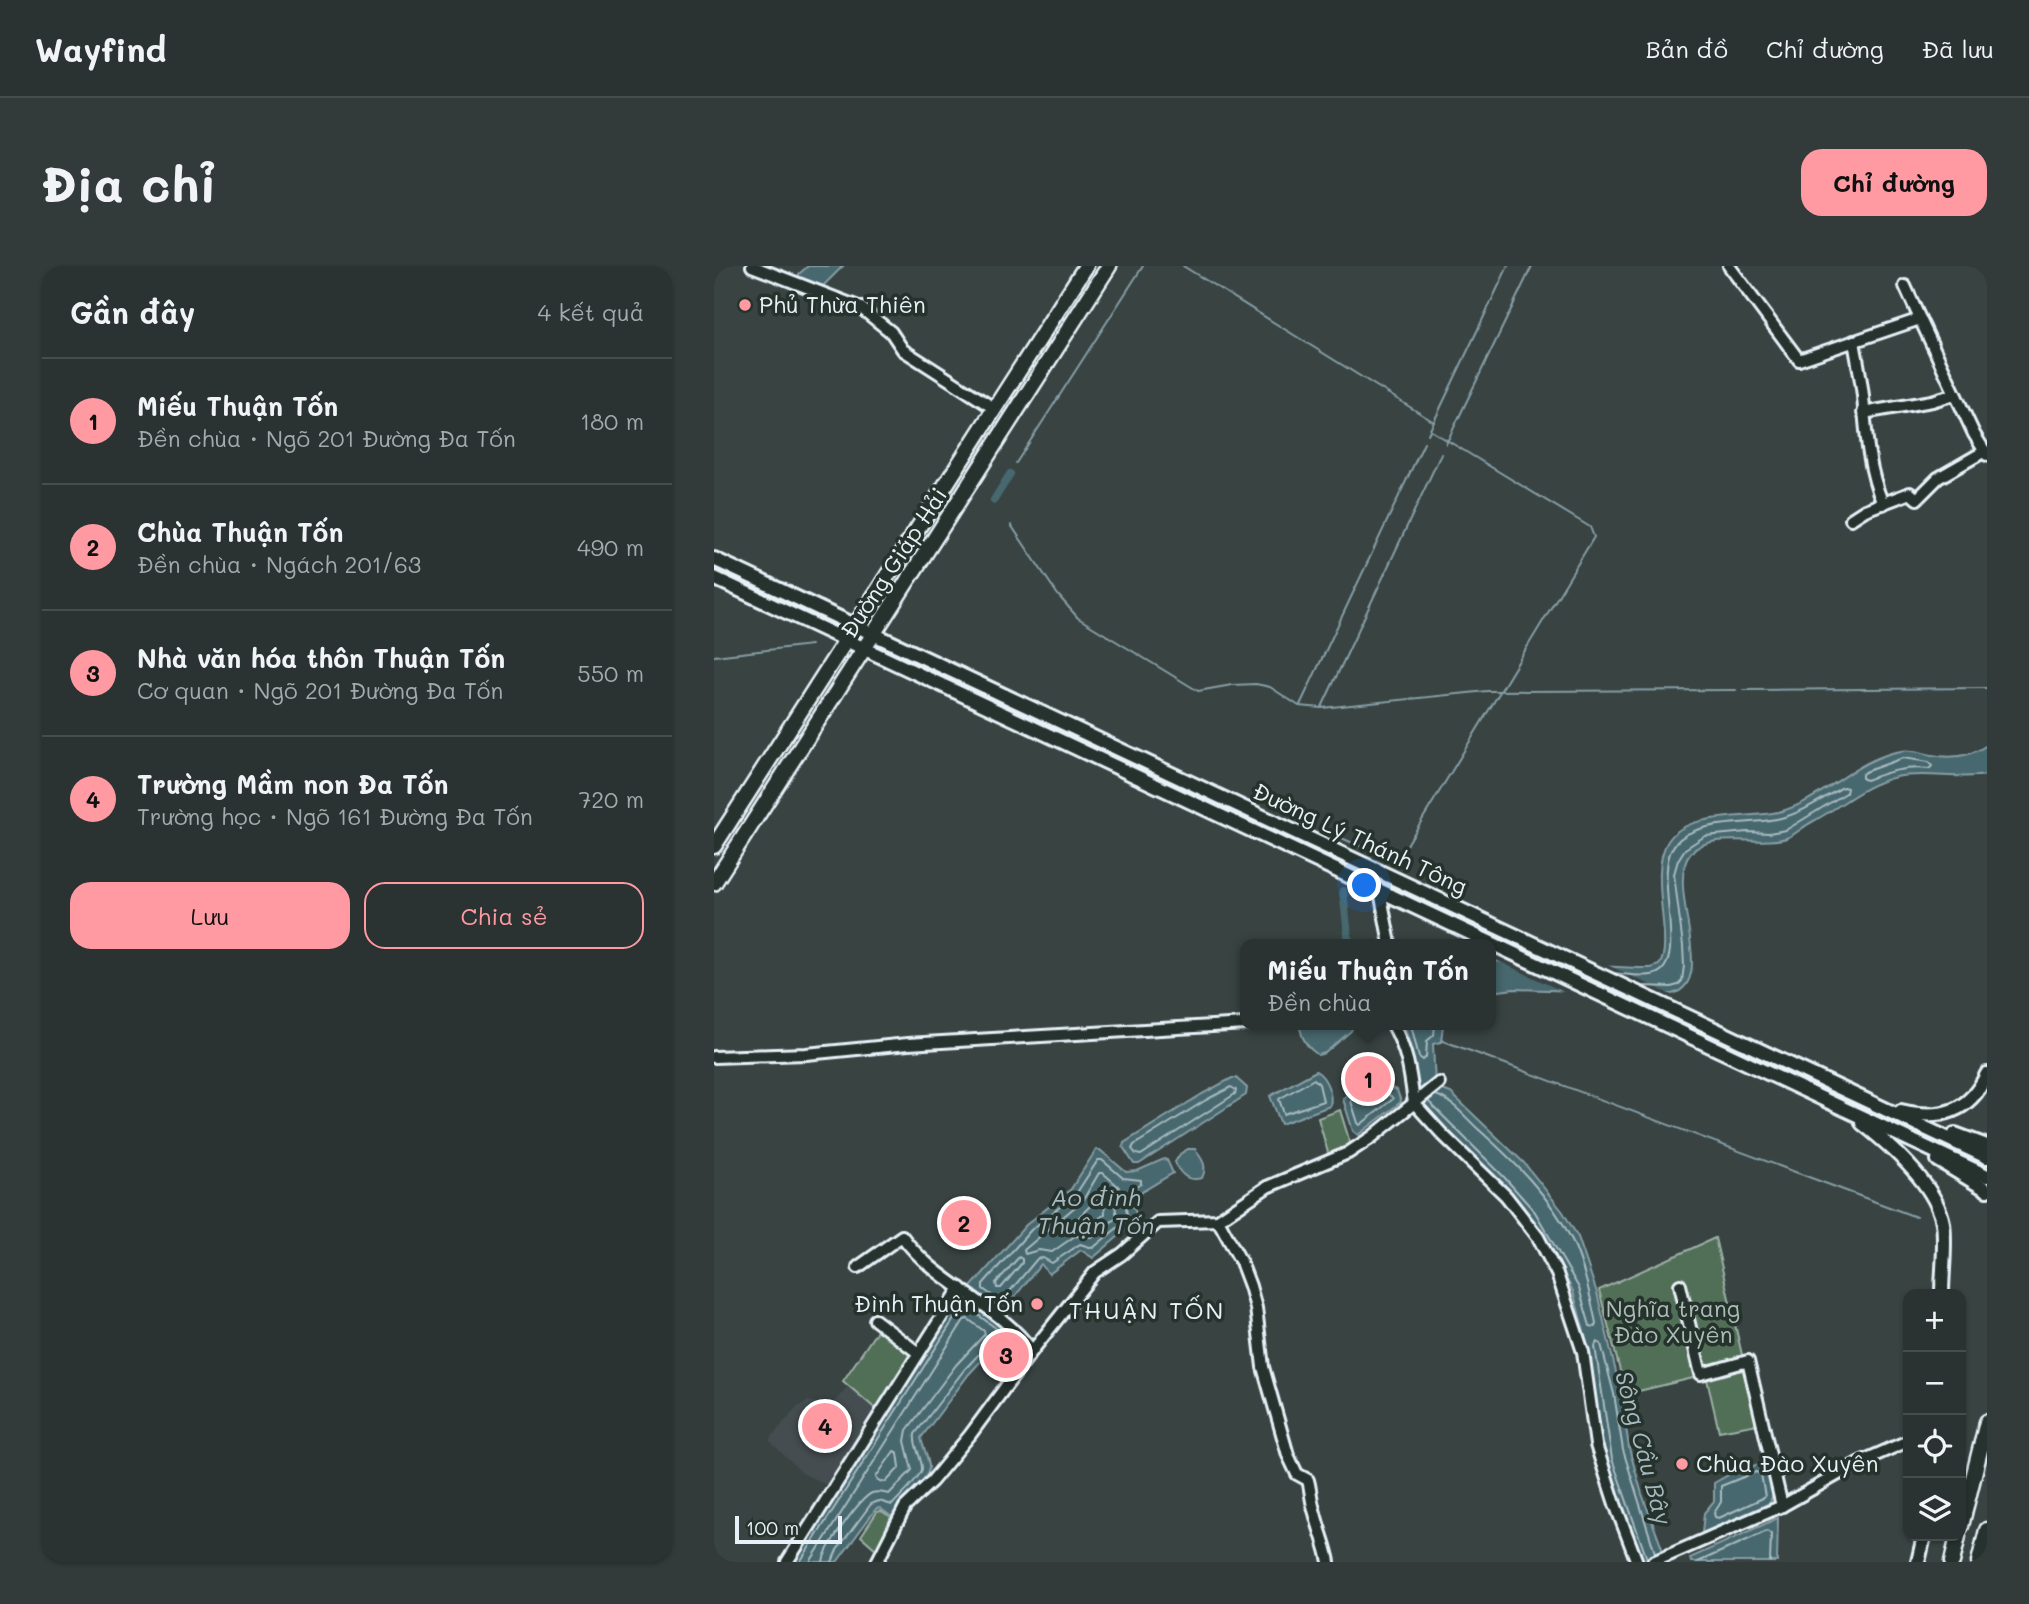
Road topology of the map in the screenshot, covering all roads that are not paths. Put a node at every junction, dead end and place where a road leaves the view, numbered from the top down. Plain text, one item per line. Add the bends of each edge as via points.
1 (752, 266) edge
2 (1086, 266) edge
3 (1110, 266) edge
4 (1729, 266) edge
5 (1905, 286) dead end
6 (1920, 319) junction
7 (1854, 341) junction
8 (1007, 391) junction
9 (1955, 394) junction
10 (1024, 402) junction
11 (995, 409) junction
12 (1863, 413) junction
13 (1986, 453) edge
14 (1883, 505) junction
15 (1851, 519) dead end
16 (714, 559) edge
17 (714, 578) edge
18 (855, 625) junction
19 (875, 634) junction
20 (846, 640) junction
21 (865, 649) junction
22 (714, 846) edge
23 (1369, 866) junction
24 (1362, 882) junction
25 (714, 883) edge
26 (1380, 891) junction
27 (1389, 939) edge
28 (1481, 939) edge
29 (1496, 946) edge
30 (1240, 1024) edge
31 (1396, 1030) edge
32 (714, 1057) edge
33 (1788, 1063) junction
34 (1987, 1074) edge
35 (1781, 1079) junction
36 (1439, 1083) dead end
37 (1866, 1100) junction
38 (1416, 1102) junction
39 (1842, 1108) junction
40 (1928, 1129) junction
41 (1919, 1144) junction
42 (1987, 1146) edge
43 (1987, 1157) edge
44 (1987, 1176) edge
45 (1987, 1190) edge
46 (1219, 1220) junction
47 (858, 1267) dead end
48 (1679, 1285) dead end
49 (960, 1287) junction
50 (1941, 1289) edge
51 (875, 1320) dead end
52 (1031, 1351) junction
53 (917, 1352) junction
54 (1987, 1422) edge
55 (1903, 1443) edge
56 (1782, 1506) junction
57 (1966, 1506) edge
58 (1987, 1530) edge
59 (1923, 1541) edge
60 (1957, 1541) edge
61 (1674, 1557) edge
62 (787, 1562) edge
63 (877, 1562) edge
64 (1329, 1562) edge
65 (1637, 1562) edge
66 (1653, 1562) edge
67 (1918, 1562) edge
68 (1952, 1562) edge
69 (1979, 1562) edge

1 - 11 street via 861,309 891,332 903,350
2 - 8 highway, Đường Giáp Hải
3 - 10 highway, Đường Giáp Hải
4 - 7 street via 1799,360
5 - 6 street
6 - 7 street
6 - 9 street
7 - 12 street
8 - 10 highway
8 - 11 highway, Đường Giáp Hải
9 - 12 street
9 - 13 street
10 - 19 highway, Đường Giáp Hải
11 - 18 highway, Đường Giáp Hải
12 - 14 street via 1873,482
13 - 14 street via 1938,478 1917,499 1910,493
14 - 15 street
16 - 18 main road, Đường Lý Thánh Tông
17 - 20 main road, Đường Lý Thánh Tông
18 - 19 main road, Đường Lý Thánh Tông
18 - 20 highway, Đường Giáp Hải
19 - 21 highway, Đường Giáp Hải
19 - 23 main road, Đường Lý Thánh Tông
20 - 21 main road, Đường Lý Thánh Tông
20 - 22 highway, Đường Giáp Hải
21 - 24 main road, Đường Lý Thánh Tông
21 - 25 highway, Đường Giáp Hải
23 - 24 main road
23 - 33 main road, Đường Lý Thánh Tông
24 - 26 main road, Đường Lý Thánh Tông
26 - 27 street
26 - 28 main road, Đường Lý Thánh Tông
29 - 35 main road, Đường Lý Thánh Tông
30 - 32 street
31 - 38 street via 1405,1047
33 - 35 main road
33 - 37 main road, Đường Lý Thánh Tông
34 - 37 main road via 1968,1102 1942,1114 1913,1114
35 - 39 main road, Đường Lý Thánh Tông
36 - 38 street
37 - 40 main road, Đường Lý Thánh Tông
38 - 46 street via 1348,1153 1267,1187
38 - 65 street via 1506,1196 1538,1237 1557,1274 1583,1352 1596,1445
39 - 41 main road, Đường Lý Thánh Tông
39 - 50 main road via 1899,1153 1936,1205 1943,1226
40 - 42 main road
40 - 43 main road, Đường Lý Thánh Tông
41 - 44 main road, Đường Lý Thánh Tông
41 - 45 main road
46 - 52 street via 1158,1222 1095,1272
46 - 64 street via 1250,1286 1276,1417 1297,1474 1308,1480
47 - 49 street via 902,1236 922,1259
48 - 56 street via 1701,1374 1748,1361
49 - 52 street via 1016,1330
49 - 53 street
51 - 53 street
52 - 63 street via 970,1435 905,1507
53 - 62 street
54 - 57 highway
55 - 56 street
56 - 61 street
58 - 69 highway
59 - 67 main road
60 - 68 highway
61 - 66 street

